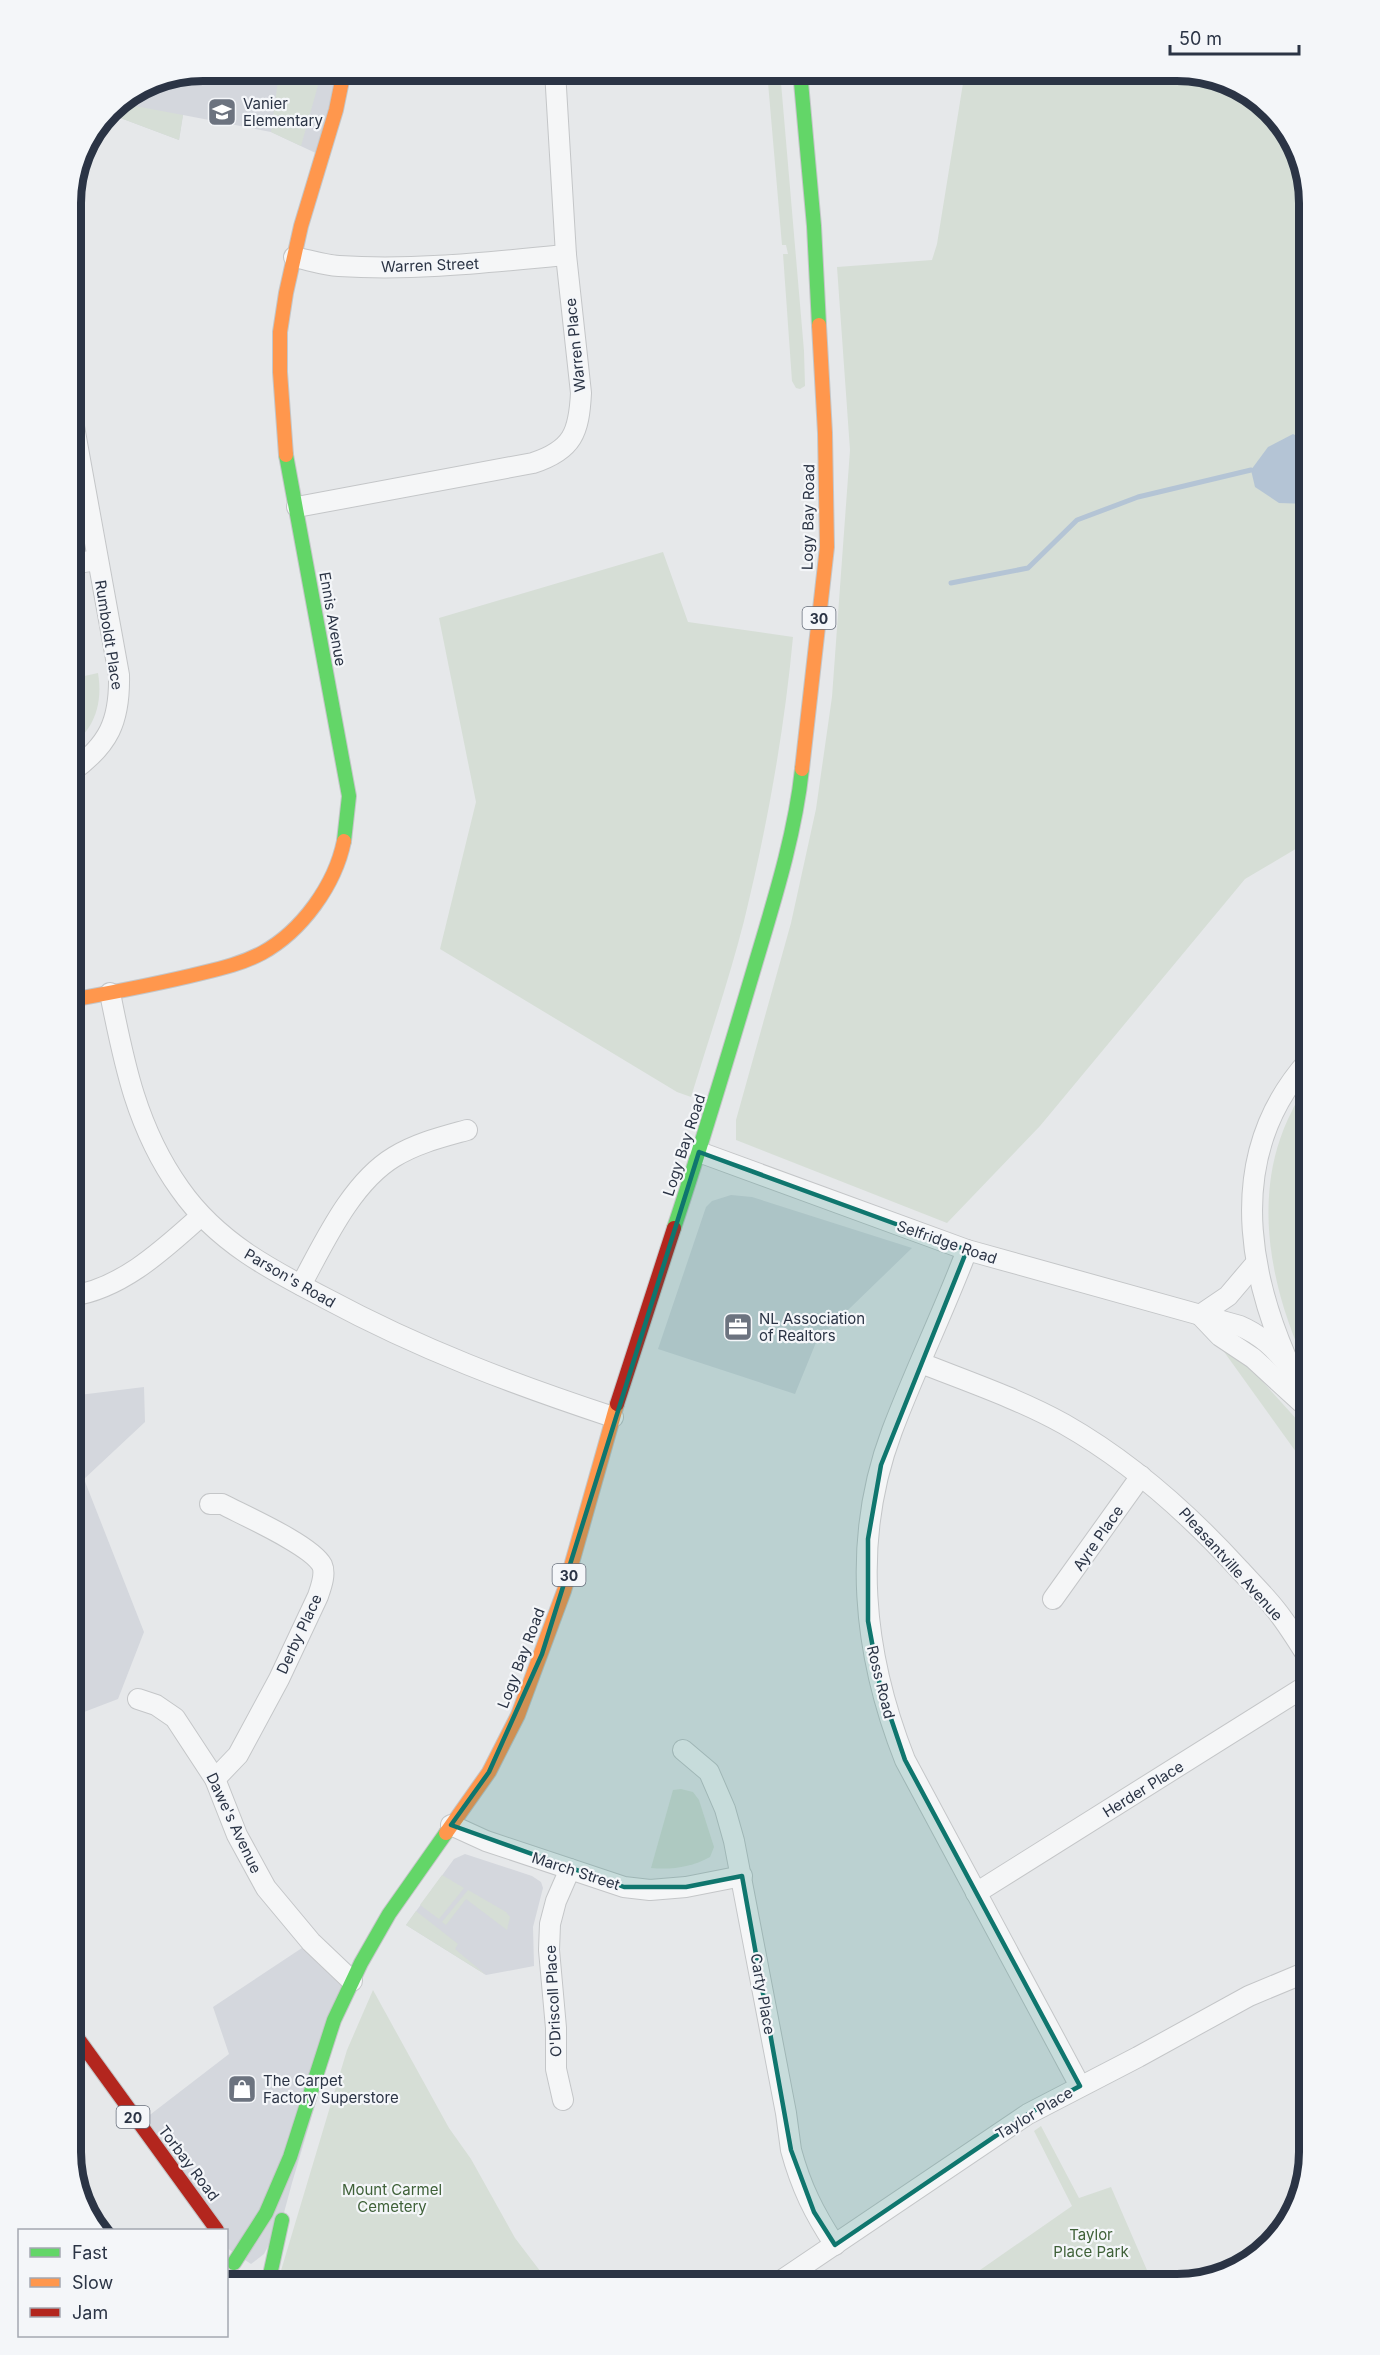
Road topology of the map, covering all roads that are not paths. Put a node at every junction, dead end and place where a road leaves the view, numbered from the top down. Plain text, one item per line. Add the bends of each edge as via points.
1 (342, 81) edge
2 (556, 81) edge
3 (801, 81) edge
4 (566, 255) junction
5 (294, 257) junction
6 (81, 468) edge
7 (297, 507) junction
8 (97, 560) junction
9 (81, 562) edge
10 (81, 765) edge
11 (110, 993) junction
12 (81, 998) edge
13 (1299, 1074) edge
14 (467, 1130) dead end
15 (699, 1152) junction
16 (201, 1215) junction
17 (967, 1250) junction
18 (1256, 1263) junction
19 (301, 1286) junction
20 (81, 1294) edge
21 (1200, 1315) junction
22 (921, 1363) junction
23 (1288, 1365) junction
24 (1299, 1386) edge
25 (1299, 1398) edge
26 (613, 1417) junction
27 (1142, 1476) junction
28 (210, 1504) dead end
29 (1053, 1599) dead end
30 (1299, 1643) edge
31 (1299, 1691) edge
32 (138, 1699) dead end
33 (683, 1749) dead end
34 (215, 1779) junction
35 (451, 1825) junction
36 (570, 1869) junction
37 (742, 1876) junction
38 (976, 1893) junction
39 (1299, 1976) edge
40 (352, 1981) junction
41 (81, 2044) edge
42 (1080, 2086) junction
43 (563, 2100) dead end
44 (290, 2157) junction
45 (277, 2186) junction
46 (199, 2202) junction
47 (285, 2211) junction
48 (249, 2214) dead end
49 (226, 2218) dead end
50 (217, 2229) edge
51 (835, 2245) junction
52 (228, 2252) edge
53 (234, 2263) junction
54 (235, 2274) edge
55 (270, 2274) edge
56 (791, 2274) edge

1 - 5 main road, Ennis Avenue
2 - 4 street, Warren Place
3 - 15 main road, Logy Bay Road / 30 via 814,226 827,547 799,799 767,926
4 - 5 street, Warren Street via 387,268 336,266
4 - 7 street, Warren Place via 581,393 576,431 566,446 552,457 533,463
5 - 7 main road, Ennis Avenue via 280,332 280,372 285,448
6 - 8 street, Rumboldt Place
7 - 11 main road, Ennis Avenue via 349,796 347,831 336,870 308,913 257,956
8 - 9 street
8 - 10 street, Rumboldt Place via 119,675 119,697 116,718 107,738
11 - 12 main road, Ennis Avenue
11 - 16 street, Parson's Road via 138,1111 179,1189
13 - 18 street via 1274,1113 1258,1156 1252,1204
14 - 19 street via 409,1149 377,1171 335,1222
15 - 17 street, Selfridge Road
15 - 26 main road, Logy Bay Road / 30
16 - 19 street, Parson's Road via 245,1253
16 - 20 street via 139,1267
17 - 21 street, Selfridge Road
17 - 22 street, Ross Road
18 - 21 street via 1228,1296
18 - 23 street
19 - 26 street, Parson's Road via 449,1358
21 - 23 street, Selfridge Road via 1251,1331 1275,1348
21 - 25 street via 1220,1336 1253,1358
22 - 27 street, Pleasantville Avenue via 1063,1424
22 - 38 street, Ross Road via 891,1432 872,1500 866,1580 868,1621 880,1686 905,1760
23 - 24 street
26 - 35 main road, Logy Bay Road / 30 via 564,1591 518,1715 489,1772
27 - 29 street, Ayre Place
27 - 30 street, Pleasantville Avenue via 1211,1538 1276,1610
28 - 34 street, Derby Place via 222,1504 295,1543 312,1553 323,1566 318,1596 279,1679 238,1755
31 - 38 street, Herder Place
32 - 34 street, Dawe's Avenue via 175,1718
33 - 37 street, Carty Place via 709,1772 724,1809
34 - 40 street, Dawe's Avenue via 237,1836 266,1888 311,1942
35 - 36 street, March Street
35 - 40 main road, Logy Bay Road / 30 via 389,1914
36 - 37 street, March Street via 624,1887 650,1890
36 - 43 street, O'Driscoll Place via 556,1901 549,1933 556,2068
37 - 51 street, Carty Place via 791,2151 814,2212
38 - 42 street, Ross Road
39 - 42 street, Taylor Place via 1249,1996
40 - 44 main road, Logy Bay Road / 30 via 334,2020
41 - 46 main road, Torbay Road / 20
42 - 51 street, Taylor Place via 1028,2114
44 - 45 main road, Logy Bay Road / 30
44 - 47 main road, Logy Bay Road / 30 via 291,2183
45 - 48 main road
45 - 53 main road, Logy Bay Road / 30 via 266,2213
46 - 49 main road
46 - 50 main road, Torbay Road / 20
47 - 53 main road, Logy Bay Road / 30 via 256,2261
47 - 55 main road
51 - 56 street, Taylor Place
52 - 53 main road
53 - 54 main road

